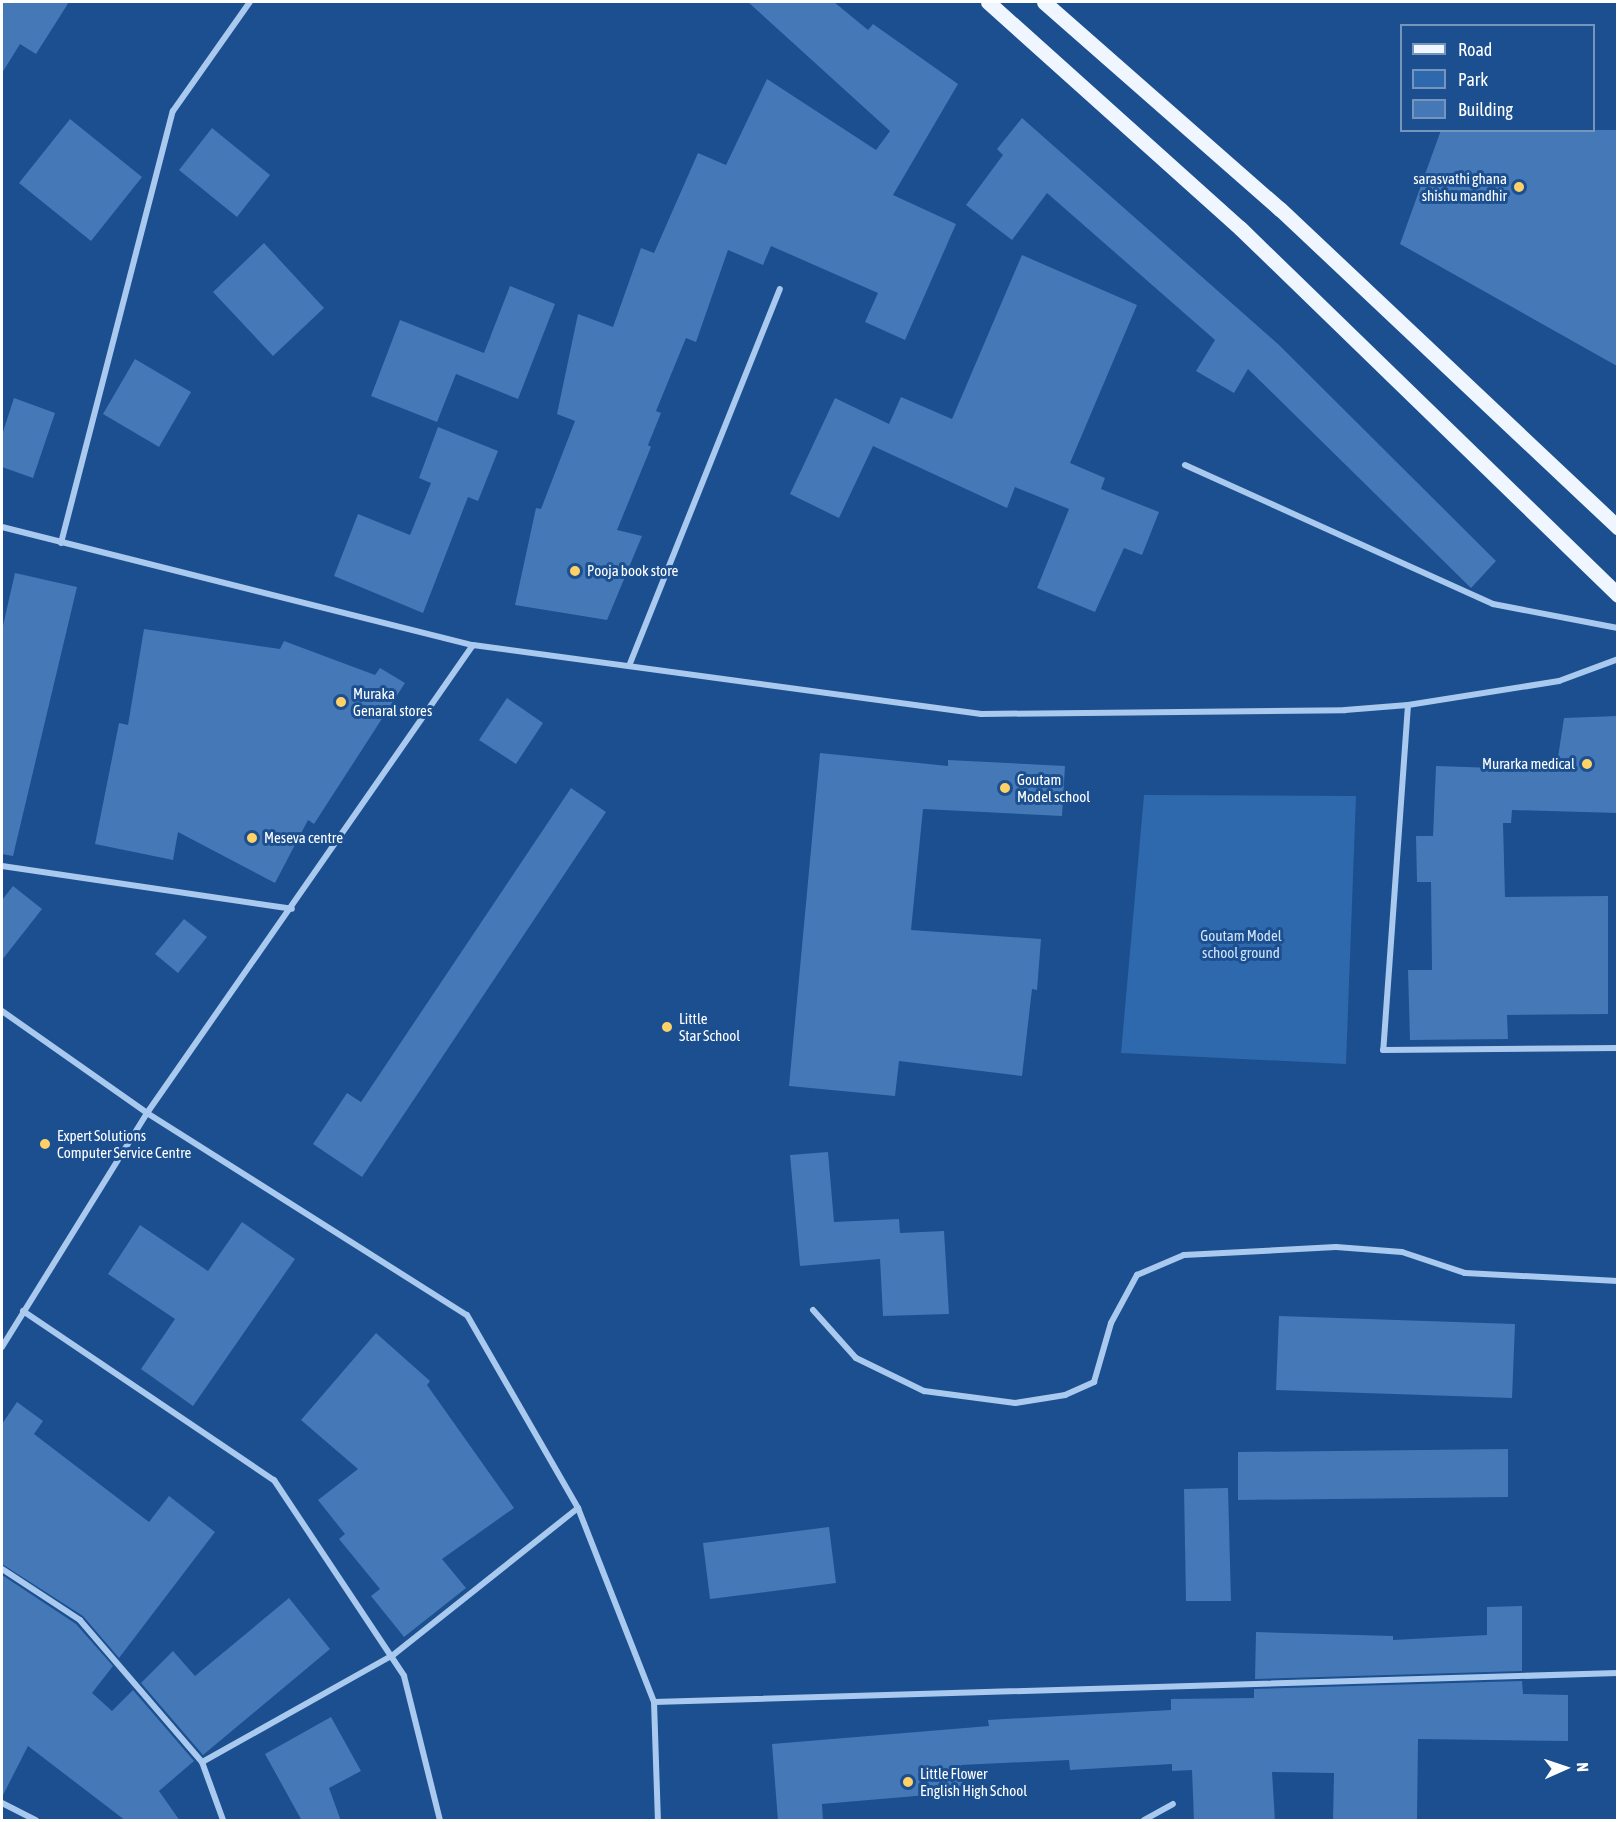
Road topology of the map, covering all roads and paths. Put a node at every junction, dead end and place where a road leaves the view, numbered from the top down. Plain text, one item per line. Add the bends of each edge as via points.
1 (250, 2) edge
2 (988, 2) edge
3 (1044, 2) edge
4 (780, 289) dead end
5 (1185, 465) dead end
6 (2, 527) edge
7 (1617, 528) edge
8 (61, 543) junction
9 (1617, 595) edge
10 (1617, 627) edge
11 (473, 645) junction
12 (1617, 659) edge
13 (629, 666) junction
14 (1408, 705) junction
15 (2, 866) edge
16 (292, 909) junction
17 (2, 1011) edge
18 (1617, 1048) edge
19 (147, 1113) junction
20 (1617, 1281) edge
21 (813, 1310) dead end
22 (23, 1311) junction
23 (2, 1347) edge
24 (578, 1508) junction
25 (2, 1569) edge
26 (393, 1655) junction
27 (1617, 1673) edge
28 (654, 1702) junction
29 (202, 1762) junction
30 (2, 1803) edge
31 (1173, 1804) dead end
32 (36, 1821) edge
33 (223, 1821) edge
34 (440, 1821) edge
35 (658, 1821) edge
36 (1144, 1821) edge

1 - 8 street via 172,111
2 - 9 main road via 1240,228
3 - 7 main road via 1262,193
4 - 13 street
5 - 10 street via 1493,604
6 - 8 street
8 - 11 street
11 - 13 street
11 - 16 street
12 - 14 street via 1559,681
13 - 14 street via 981,714 1345,710
14 - 18 street via 1383,1050
15 - 16 street
16 - 19 street
17 - 19 street
19 - 22 street
19 - 24 street via 467,1316
20 - 21 street via 1466,1273 1402,1252 1336,1247 1184,1255 1137,1275 1111,1323 1094,1382 1065,1395 1015,1403 924,1390 856,1358
22 - 23 street
22 - 26 street via 274,1480
24 - 26 street
24 - 28 street
25 - 29 street via 80,1620
26 - 29 street
26 - 34 street via 404,1676
27 - 28 street
28 - 35 street
29 - 33 street
30 - 32 street
31 - 36 street

